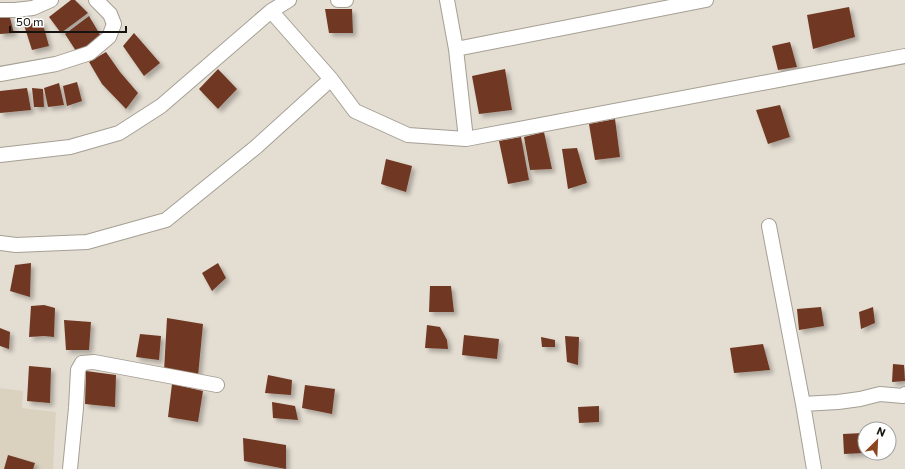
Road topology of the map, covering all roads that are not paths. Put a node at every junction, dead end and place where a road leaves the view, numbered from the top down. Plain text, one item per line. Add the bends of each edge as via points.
1 (51, 0) edge
2 (96, 0) edge
3 (289, 0) edge
4 (338, 0) edge
5 (346, 0) edge
6 (447, 0) edge
7 (706, 0) edge
8 (10, 5) edge
9 (0, 10) edge
10 (271, 11) junction
11 (456, 49) junction
12 (905, 56) edge
13 (0, 74) edge
14 (331, 79) junction
15 (466, 140) junction
16 (0, 155) edge
17 (769, 226) dead end
18 (0, 243) edge
19 (217, 385) dead end
20 (905, 394) edge
21 (803, 404) junction
22 (70, 469) edge
23 (814, 469) edge

1 - 8 street via 33,8
2 - 13 street via 110,14 114,24 109,37 90,53 56,64
3 - 10 street
4 - 5 street
6 - 11 street
7 - 11 street
8 - 9 street
10 - 14 street
10 - 16 street via 161,106 120,133 70,147
11 - 15 street
12 - 15 street
14 - 15 street via 356,111 408,135
14 - 18 street via 256,147 166,220 87,242 16,245
17 - 21 street
19 - 22 street via 94,362 82,363 78,370
20 - 21 street via 880,394 853,400
21 - 23 street

